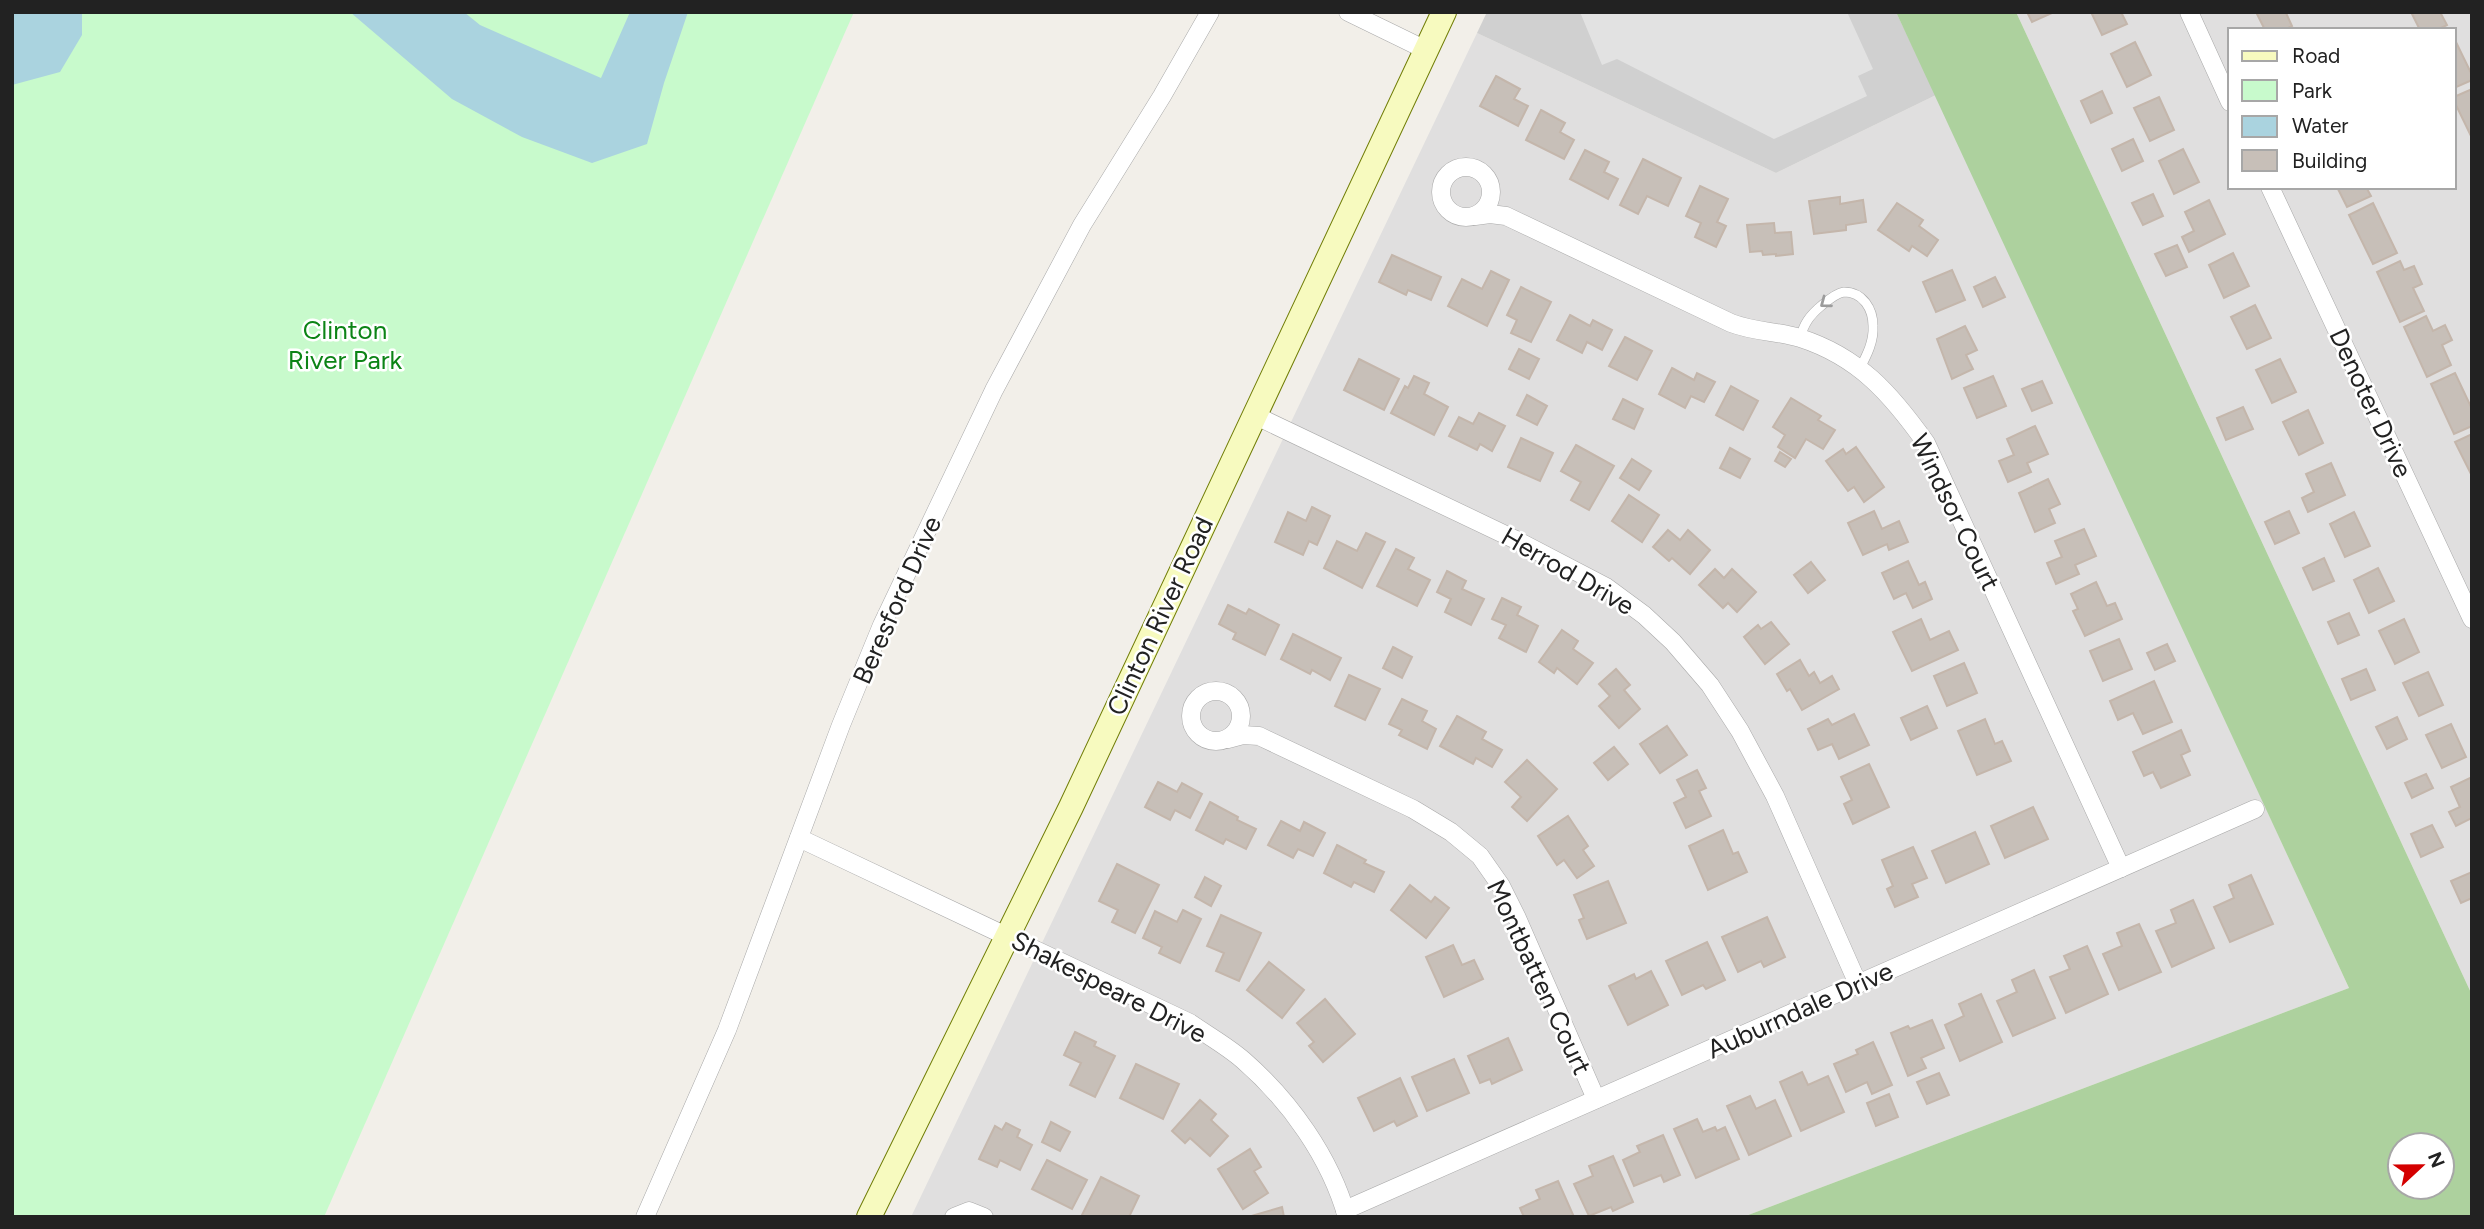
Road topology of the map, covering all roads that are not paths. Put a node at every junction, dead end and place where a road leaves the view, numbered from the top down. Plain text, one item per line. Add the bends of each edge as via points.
1 (1210, 12) edge
2 (1348, 12) edge
3 (1444, 12) edge
4 (2189, 12) edge
5 (1426, 50) junction
6 (2228, 98) edge
7 (1491, 188) junction
8 (2271, 189) edge
9 (1475, 216) junction
10 (1506, 216) junction
11 (1800, 338) junction
12 (1860, 368) junction
13 (1254, 415) junction
14 (2472, 619) edge
15 (1241, 710) junction
16 (1259, 736) junction
17 (1228, 739) junction
18 (2255, 809) dead end
19 (799, 838) junction
20 (2121, 868) junction
21 (1006, 936) junction
22 (1858, 984) junction
23 (1596, 1099) junction
24 (1346, 1213) edge
25 (645, 1217) edge
26 (869, 1217) edge
27 (954, 1217) edge
28 (984, 1217) edge

1 - 19 street, Beresford Drive via 1082,225 994,390 882,625
2 - 5 street
3 - 5 street, Clinton River Road
4 - 6 street
5 - 13 street, Clinton River Road
7 - 9 street via 1488,205
7 - 9 street, Windsor Court via 1483,173 1468,166 1452,170 1442,183 1441,199 1450,212
7 - 10 street, Windsor Court
8 - 14 street, Denoter Drive
9 - 10 street, Windsor Court
10 - 11 street, Windsor Court via 1731,323
11 - 12 street, Windsor Court
12 -> 11 lane via 1871,345 1873,326 1871,309 1859,295 1843,292 1829,299 1804,324
12 - 20 street, Windsor Court via 1900,406 1926,443
13 - 21 street, Clinton River Road
13 - 22 street, Herrod Drive via 1606,587 1673,642 1710,685 1740,731 1775,796
15 - 16 street, Montbatten Court
15 - 17 street via 1240,727
15 - 17 street, Montbatten Court via 1232,696 1216,691 1201,696 1191,710 1193,726 1203,738
16 - 17 street, Montbatten Court
16 - 23 street, Montbatten Court via 1413,809 1480,856 1517,918
18 - 20 street, Auburndale Drive
19 - 21 street, Shakespeare Drive
19 - 25 street, Beresford Drive via 727,1030
20 - 22 street, Auburndale Drive
21 - 24 street, Shakespeare Drive via 1190,1023 1242,1059 1277,1093 1310,1136
21 - 26 street, Clinton River Road
22 - 23 street, Auburndale Drive
23 - 24 street, Auburndale Drive
27 - 28 street via 969,1212

